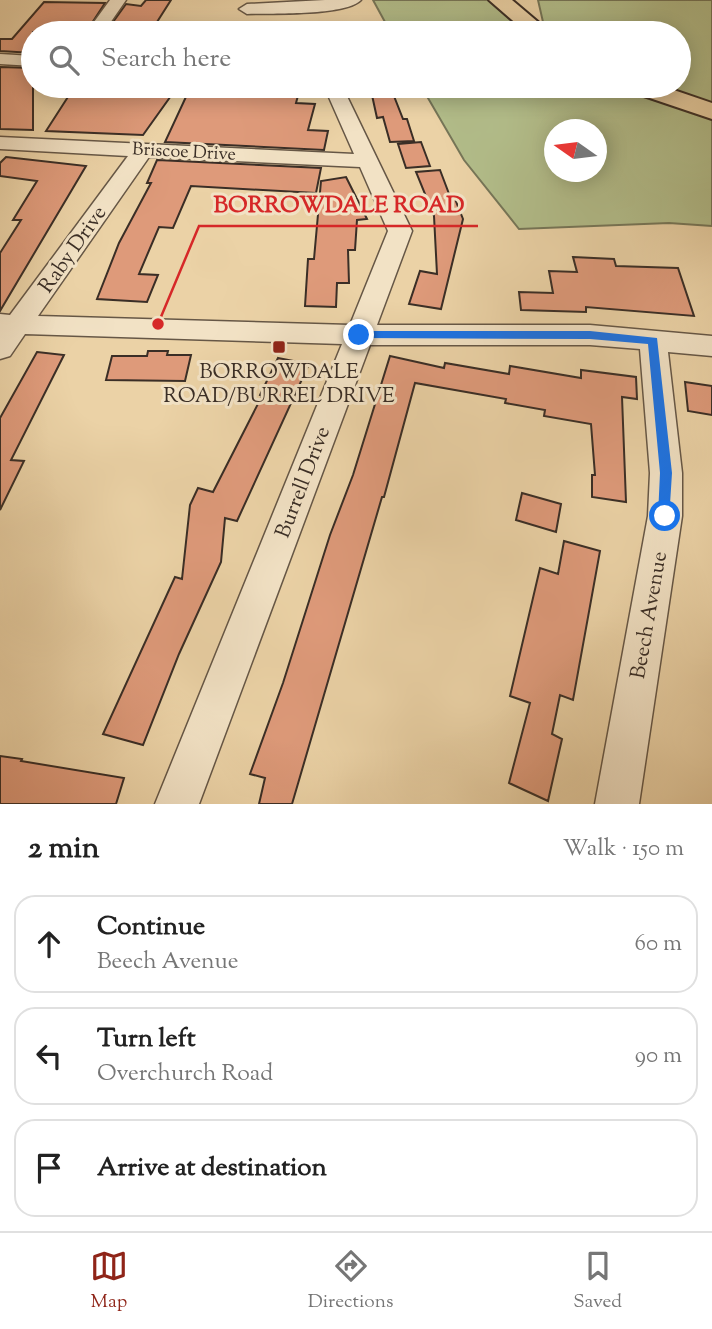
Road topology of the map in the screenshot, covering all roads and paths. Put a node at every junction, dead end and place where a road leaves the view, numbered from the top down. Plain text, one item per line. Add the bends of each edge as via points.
1 (118, 0) edge
2 (353, 0) edge
3 (499, 0) edge
4 (525, 0) edge
5 (247, 9) dead end
6 (103, 21) edge
7 (525, 21) edge
8 (531, 21) edge
9 (0, 59) edge
10 (21, 60) edge
11 (339, 98) edge
12 (674, 98) edge
13 (712, 111) edge
14 (0, 143) edge
15 (144, 149) junction
16 (369, 161) junction
17 (9, 325) edge
18 (359, 335) junction
19 (653, 341) junction
20 (712, 346) edge
21 (0, 349) edge
22 (177, 804) edge
23 (617, 804) edge

1 - 6 street
2 - 5 street
3 - 7 main road
4 - 8 main road
9 - 10 street
11 - 16 street, Burrell Drive
12 - 13 main road
14 - 15 street, Briscoe Drive
15 - 16 street, Briscoe Drive
15 - 17 street, Raby Drive
16 - 18 street, Burrell Drive via 400,231
17 - 18 street
17 - 21 street, Raby Drive
18 - 19 street via 590,335
18 - 22 street, Burrell Drive
19 - 20 street
19 - 23 street, Beech Avenue via 666,473 665,516

